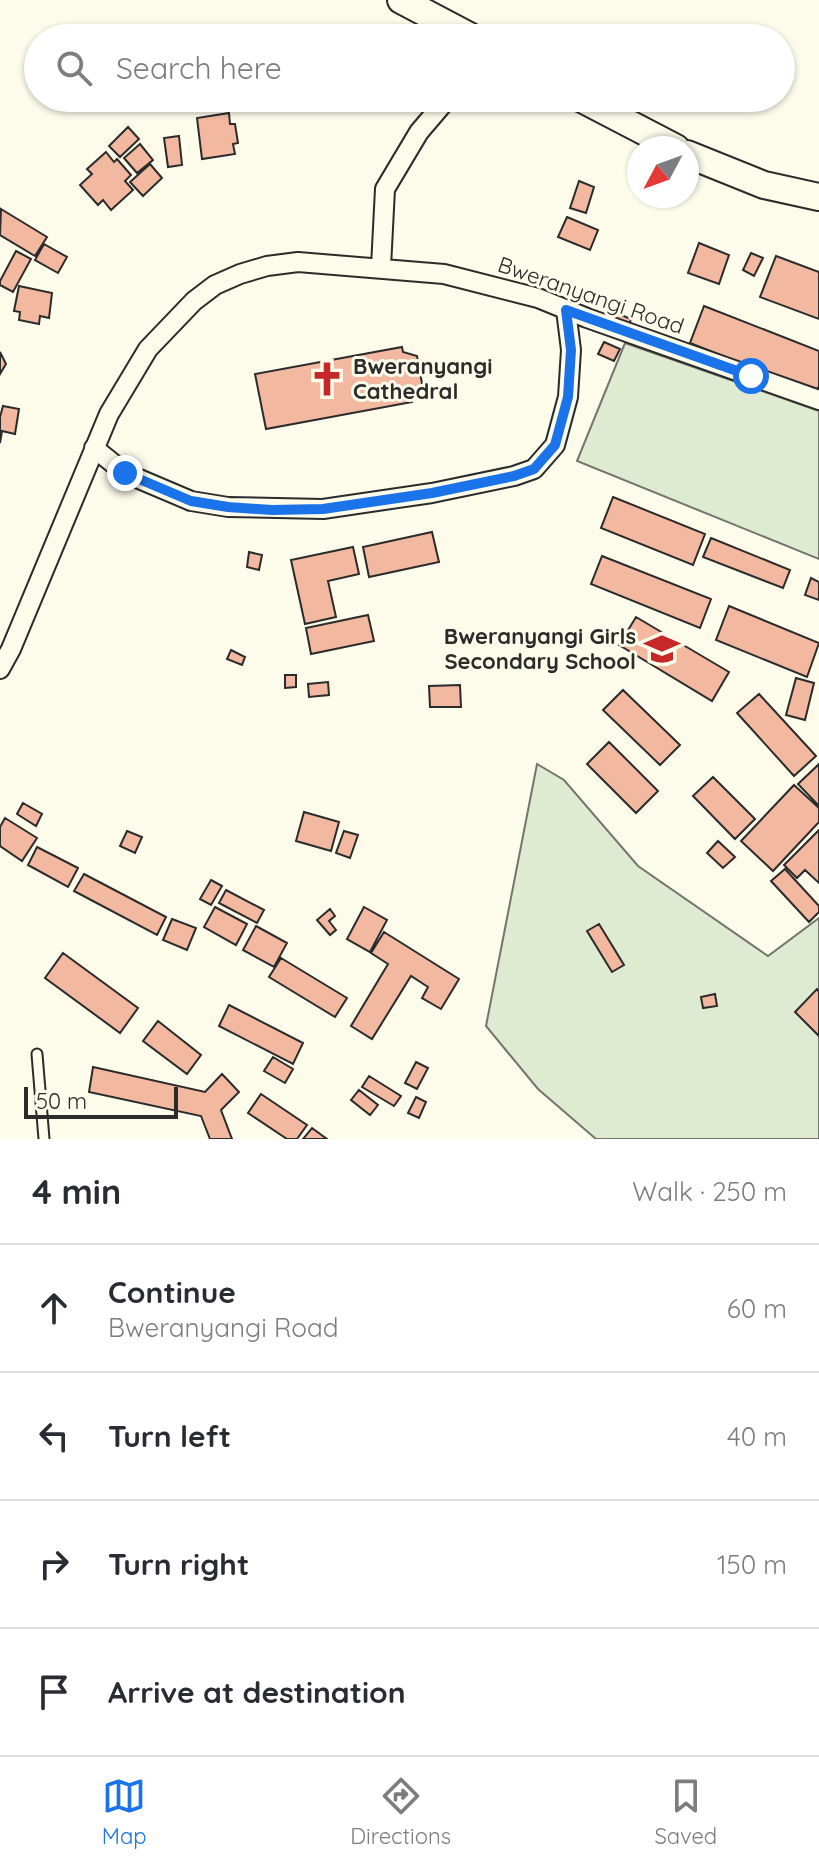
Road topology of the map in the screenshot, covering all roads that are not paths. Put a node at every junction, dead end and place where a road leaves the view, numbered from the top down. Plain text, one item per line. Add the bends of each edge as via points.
1 (401, 0) edge
2 (446, 24) edge
3 (436, 112) edge
4 (607, 112) edge
5 (653, 136) edge
6 (699, 159) edge
7 (819, 197) edge
8 (381, 267) junction
9 (566, 310) junction
10 (819, 400) edge
11 (94, 448) junction
12 (0, 669) edge
13 (37, 1054) dead end
14 (44, 1139) edge

1 - 2 main road
3 - 8 street via 385,189
4 - 5 main road
6 - 7 main road via 764,185
8 - 9 street, Bweranyangi Road via 444,274
8 - 11 street, Bweranyangi Road via 298,262 267,266 215,285 148,349
9 - 10 street, Bweranyangi Road
9 - 11 street via 571,350 568,397 555,445 534,469 514,476 323,509 228,507 191,501 125,473
11 - 12 street, Bweranyangi Road
13 - 14 lane

